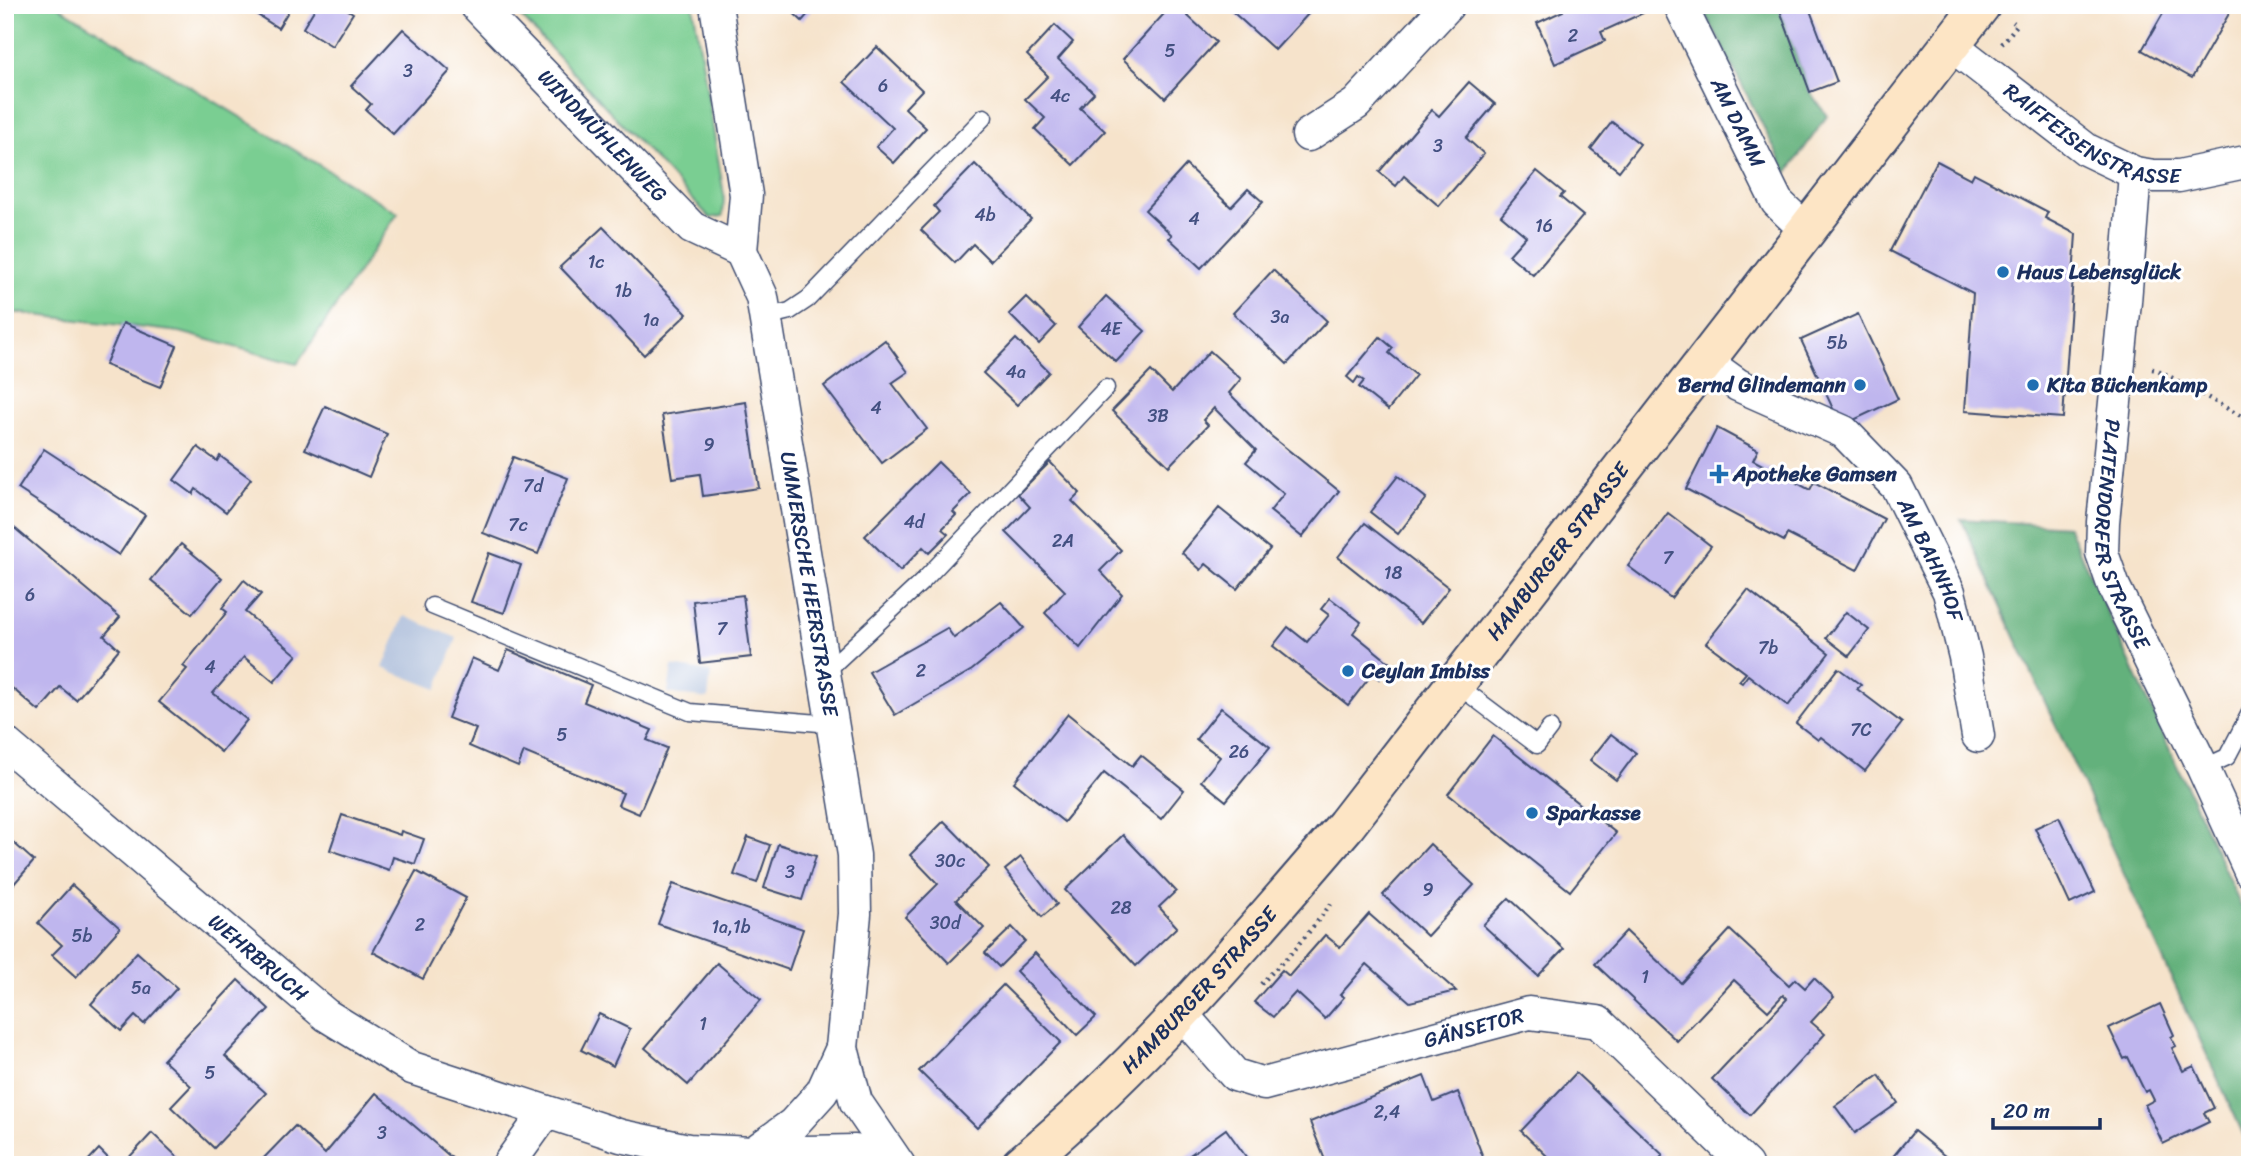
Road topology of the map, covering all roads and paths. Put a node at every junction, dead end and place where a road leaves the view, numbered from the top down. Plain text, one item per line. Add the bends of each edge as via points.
1 (476, 5) edge
2 (716, 5) edge
3 (1448, 5) edge
4 (1680, 5) edge
5 (1981, 5) edge
6 (1950, 44) junction
7 (984, 117) dead end
8 (1308, 135) dead end
9 (2250, 161) edge
10 (2135, 173) junction
11 (1807, 231) junction
12 (741, 251) junction
13 (765, 317) junction
14 (1706, 362) junction
15 (2149, 369) dead end
16 (1106, 388) dead end
17 (2250, 421) edge
18 (432, 606) dead end
19 (823, 674) junction
20 (1456, 684) junction
21 (2250, 713) edge
22 (831, 724) junction
23 (1549, 728) dead end
24 (1979, 736) dead end
25 (5, 743) edge
26 (2203, 768) junction
27 (2250, 872) edge
28 (1180, 1012) junction
29 (842, 1048) junction
30 (546, 1112) junction
31 (753, 1153) junction
32 (896, 1161) edge
33 (508, 1165) edge
34 (1021, 1165) edge
35 (1746, 1165) edge

1 - 12 street, WINDMÜHLENWEG via 692,228
2 - 12 street, UMMERSCHE HEERSTRASSE via 746,195
3 - 8 street via 1356,104
4 - 11 street, AM DAMM via 1777,202
5 - 6 street, HAMBURGER STRASSE
6 - 10 street, RAIFFEISENSTRASSE via 2087,150
6 - 11 street, HAMBURGER STRASSE
7 - 13 lane via 808,299 790,311
9 - 10 street, RAIFFEISENSTRASSE via 2179,176
10 - 26 street, PLATENDORFER STRASSE via 2102,553 2114,587
11 - 14 street, HAMBURGER STRASSE
12 - 13 street, UMMERSCHE HEERSTRASSE via 762,297
13 - 19 street, UMMERSCHE HEERSTRASSE
14 - 20 street, HAMBURGER STRASSE
14 - 24 street, AM BAHNHOF via 1738,385 1844,432 1896,487 1949,592
15 - 17 path
16 - 19 lane via 923,581
18 - 22 lane via 690,712
19 - 22 street, UMMERSCHE HEERSTRASSE
20 - 23 lane via 1537,745
20 - 28 street, HAMBURGER STRASSE via 1346,825
21 - 26 lane via 2227,757
22 - 29 street, UMMERSCHE HEERSTRASSE via 854,855 855,914
25 - 30 street, WEHRBRUCH via 326,1015 412,1068
26 - 27 street, PLATENDORFER STRASSE
28 - 34 street, HAMBURGER STRASSE
28 - 35 street, GÄNSETOR via 1235,1075 1264,1084 1529,1013 1598,1022
29 - 31 street via 822,1091 793,1124
29 - 32 street, UMMERSCHE HEERSTRASSE via 856,1102
30 - 31 street, WEHRBRUCH via 621,1136 688,1150
30 - 33 street
31 - 32 street, WEHRBRUCH via 855,1151

